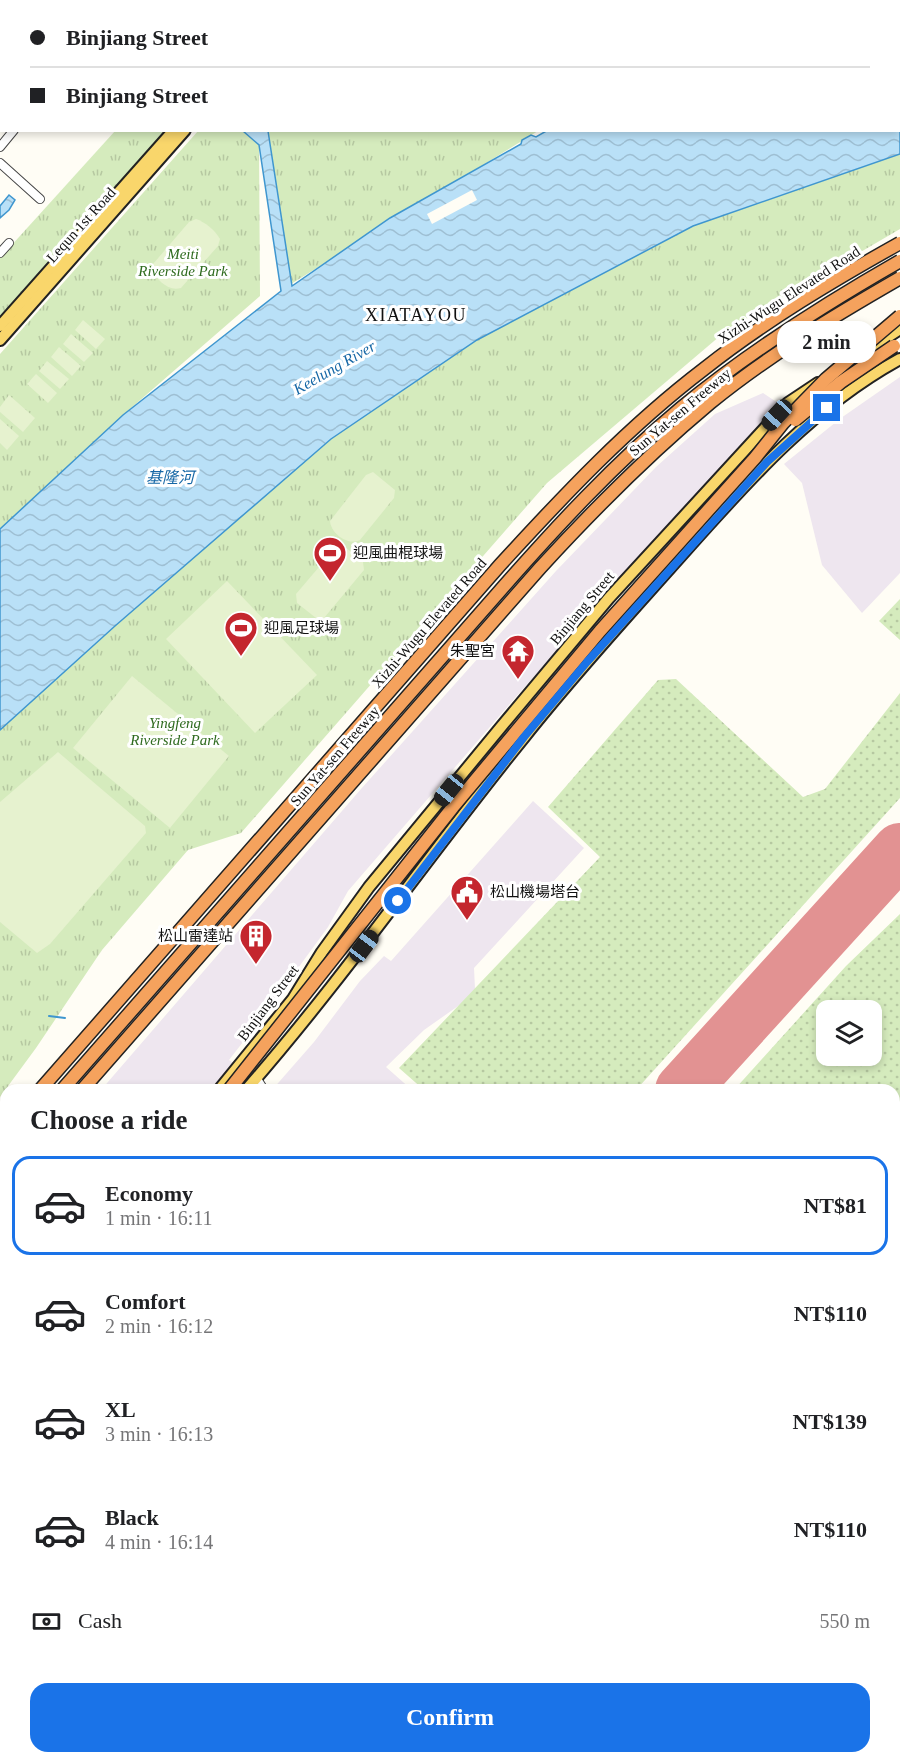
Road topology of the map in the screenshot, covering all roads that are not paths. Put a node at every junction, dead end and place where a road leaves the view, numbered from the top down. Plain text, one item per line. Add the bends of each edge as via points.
1 (12, 132) edge
2 (172, 132) edge
3 (183, 132) edge
4 (0, 147) edge
5 (0, 163) edge
6 (40, 199) dead end
7 (9, 243) dead end
8 (900, 243) edge
9 (0, 253) edge
10 (900, 261) edge
11 (900, 278) edge
12 (900, 315) edge
13 (0, 326) edge
14 (900, 328) edge
15 (0, 340) edge
16 (900, 342) edge
17 (873, 346) junction
18 (900, 359) edge
19 (886, 366) junction
20 (755, 458) junction
21 (340, 926) junction
22 (364, 946) junction
23 (257, 1078) junction
24 (45, 1084) edge
25 (67, 1084) edge
26 (87, 1084) edge
27 (224, 1084) edge
28 (234, 1084) edge
29 (252, 1084) edge
30 (260, 1084) edge

1 - 4 street
2 - 13 main road, Lequn 1st Road
3 - 15 main road, Lequn 1st Road
5 - 6 street
7 - 9 street
8 - 24 highway, Xizhi-Wugu Elevated Road, bridge via 764,325 704,369 577,481
10 - 25 highway, Sun Yat-sen Freeway, bridge via 732,367 624,459 505,584
11 - 26 highway, Sun Yat-sen Freeway, bridge via 774,355 711,402 593,510
12 - 20 highway, bridge via 826,379
14 - 17 main road, Binjiang Street
16 - 20 highway, bridge via 842,382
17 - 19 main road
17 - 21 main road, Binjiang Street via 788,403 725,470 609,598
18 - 19 main road
19 - 22 main road via 796,434 693,542 524,737
20 - 28 highway, bridge via 526,717
21 - 22 main road
21 - 27 main road, Binjiang Street via 293,999
22 - 23 main road
23 - 29 main road
23 - 30 street

